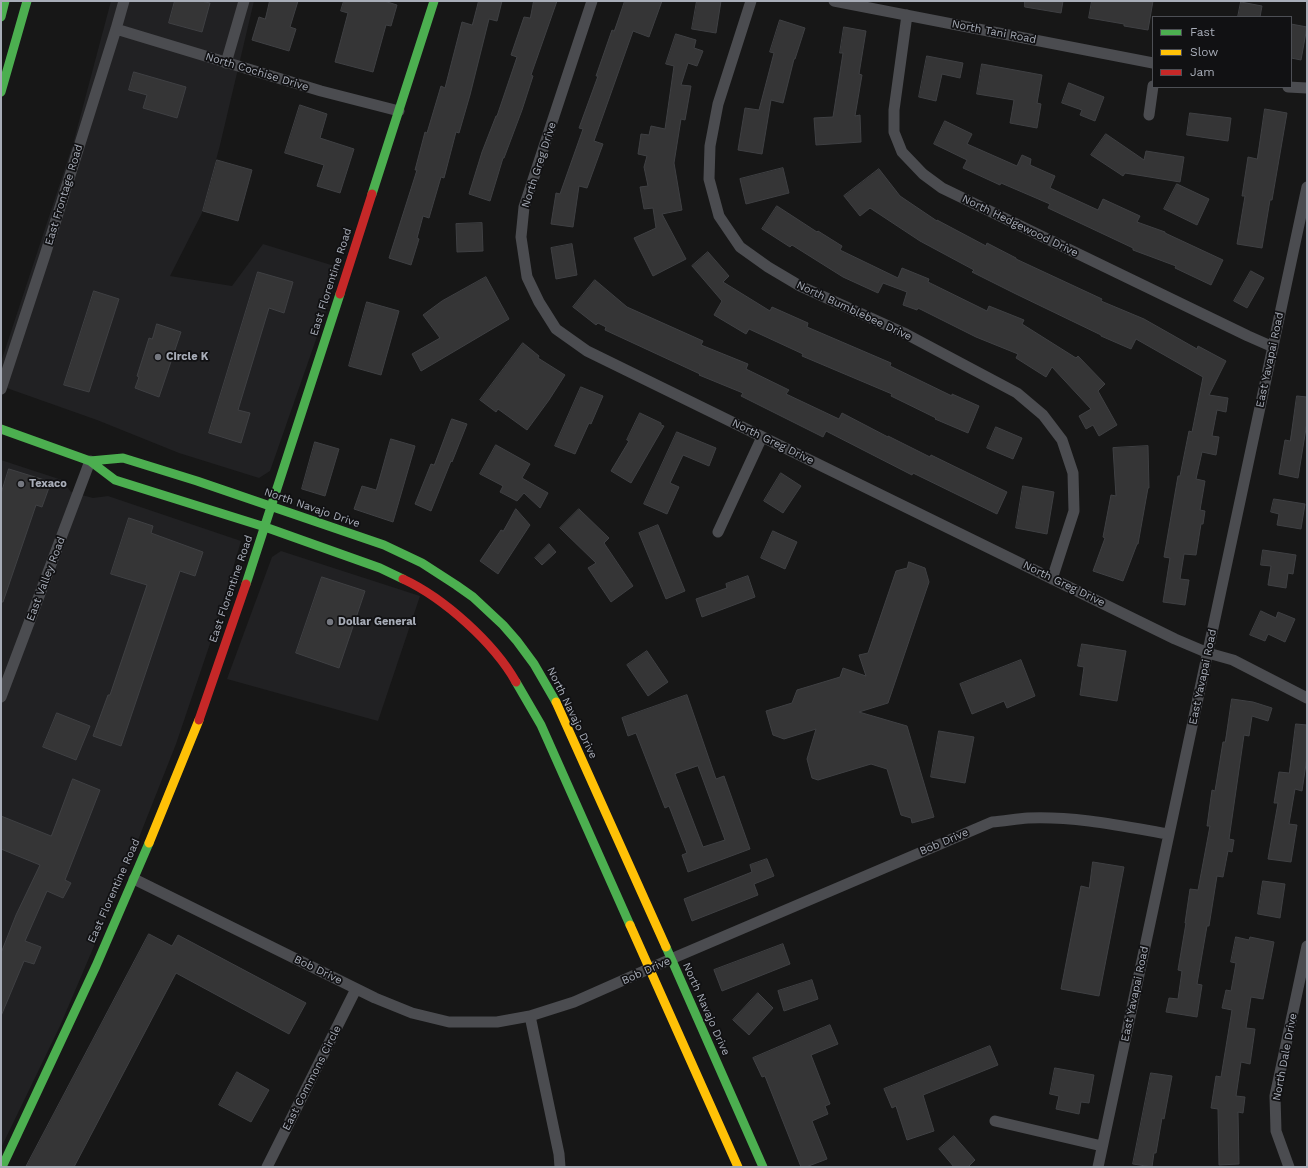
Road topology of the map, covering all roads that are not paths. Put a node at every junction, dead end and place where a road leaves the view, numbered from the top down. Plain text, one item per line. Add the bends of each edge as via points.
1 (5, 1) edge
2 (27, 1) edge
3 (124, 1) edge
4 (244, 1) edge
5 (434, 1) edge
6 (592, 1) edge
7 (751, 1) edge
8 (834, 1) edge
9 (907, 15) junction
10 (1, 17) edge
11 (116, 28) junction
12 (226, 63) junction
13 (1152, 63) edge
14 (1292, 87) edge
15 (1153, 88) edge
16 (1307, 88) edge
17 (1, 92) edge
18 (399, 111) junction
19 (1149, 115) dead end
20 (1307, 187) edge
21 (1273, 347) junction
22 (1, 389) edge
23 (1, 429) edge
24 (762, 437) junction
25 (90, 461) junction
26 (272, 506) junction
27 (264, 527) junction
28 (718, 532) dead end
29 (1052, 578) junction
30 (1208, 653) junction
31 (1, 697) edge
32 (1307, 698) edge
33 (563, 747) junction
34 (1168, 834) junction
35 (134, 879) junction
36 (1307, 946) edge
37 (671, 959) junction
38 (649, 969) junction
39 (356, 989) junction
40 (530, 1016) junction
41 (995, 1121) dead end
42 (1102, 1146) junction
43 (2, 1167) edge
44 (267, 1167) edge
45 (560, 1167) edge
46 (738, 1167) edge
47 (763, 1167) edge
48 (1098, 1167) edge
49 (1289, 1167) edge

1 - 10 street
2 - 17 street
3 - 11 street, East Frontage Road
4 - 12 street
5 - 18 street, East Florentine Road
6 - 24 street, North Greg Drive via 524,207 521,237 527,277 556,329 587,351
7 - 29 street, North Bumblebee Drive via 718,104 710,146 709,180 719,216 740,247 768,267 800,286 906,334 1017,393 1043,415 1062,440 1073,474 1074,511
8 - 9 street, North Tani Road
9 - 13 street, North Tani Road
9 - 21 street, North Hedgewood Drive via 894,110 894,132 902,152 923,174 942,188
11 - 12 street, North Cochise Drive
11 - 22 street, East Frontage Road
12 - 18 street, North Cochise Drive
14 - 16 street
15 - 19 street
18 - 26 street, East Florentine Road
20 - 21 street, East Yavapai Road
21 - 30 street, East Yavapai Road
23 - 25 street, North Navajo Drive
24 - 28 street
24 - 29 street, North Greg Drive
25 - 26 street, North Navajo Drive via 123,458
25 - 27 street, North Navajo Drive via 115,480
25 - 31 street, East Valley Road
26 - 27 street, East Florentine Road
26 - 33 street, North Navajo Drive via 411,556 475,598 501,622 543,678
27 - 33 street, North Navajo Drive via 380,568 410,582 442,603 480,634 511,673 541,725
27 - 35 street, East Florentine Road via 183,760
29 - 30 street, North Greg Drive
30 - 32 street, North Greg Drive via 1233,660
30 - 34 street, East Yavapai Road
33 - 37 street, North Navajo Drive
33 - 38 street, North Navajo Drive
34 - 37 street, Bob Drive via 1109,823 1062,819 1029,818 992,822
34 - 42 street, East Yavapai Road
35 - 39 street, Bob Drive
35 - 43 street, East Florentine Road
36 - 49 street, North Dale Drive via 1275,1096 1276,1131
37 - 38 street, Bob Drive
37 - 47 street, North Navajo Drive
38 - 40 street, Bob Drive via 574,1002
38 - 46 street, North Navajo Drive
39 - 40 street, Bob Drive via 412,1013 449,1022 497,1022
39 - 44 street, East Commons Circle
40 - 45 street
41 - 42 street
42 - 48 street, East Yavapai Road

